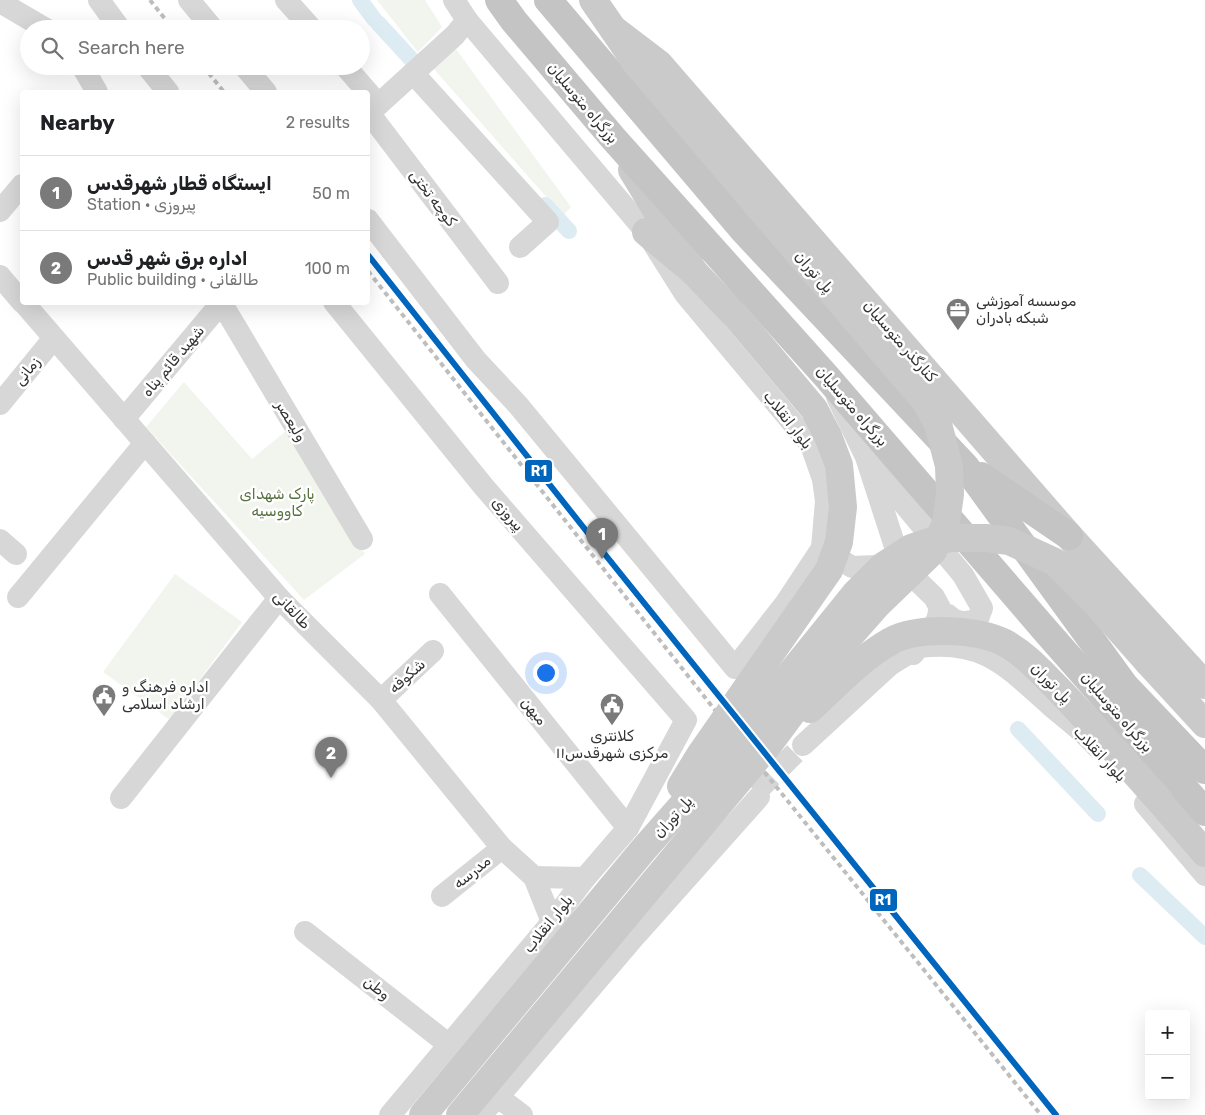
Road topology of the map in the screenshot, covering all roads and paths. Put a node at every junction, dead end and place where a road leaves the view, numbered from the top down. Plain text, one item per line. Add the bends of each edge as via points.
1 (99, 0) edge
2 (189, 0) edge
3 (286, 0) edge
4 (454, 0) edge
5 (499, 0) edge
6 (548, 0) edge
7 (593, 0) edge
8 (0, 2) edge
9 (31, 20) edge
10 (113, 20) edge
11 (206, 20) edge
12 (304, 20) edge
13 (467, 20) junction
14 (613, 29) junction
15 (413, 73) junction
16 (87, 75) edge
17 (150, 75) edge
18 (252, 75) edge
19 (350, 75) edge
20 (96, 90) edge
21 (166, 90) edge
22 (264, 90) edge
23 (359, 90) edge
24 (372, 111) edge
25 (613, 138) junction
26 (20, 187) edge
27 (0, 211) edge
28 (370, 223) edge
29 (646, 232) junction
30 (520, 247) dead end
31 (694, 272) junction
32 (0, 276) edge
33 (498, 283) dead end
34 (20, 297) edge
35 (27, 305) edge
36 (219, 305) edge
37 (222, 305) edge
38 (336, 305) edge
39 (54, 338) junction
40 (826, 376) junction
41 (0, 404) edge
42 (124, 419) junction
43 (145, 443) junction
44 (866, 457) junction
45 (966, 466) junction
46 (1069, 536) junction
47 (362, 538) dead end
48 (822, 548) junction
49 (901, 565) junction
50 (440, 594) dead end
51 (18, 597) dead end
52 (279, 598) junction
53 (940, 608) junction
54 (919, 647) junction
55 (434, 651) dead end
56 (735, 668) junction
57 (1205, 685) edge
58 (381, 700) junction
59 (686, 720) joint
60 (1205, 724) edge
61 (769, 744) junction
62 (805, 748) tunnel mouth
63 (1205, 770) edge
64 (758, 795) tunnel mouth
65 (121, 798) dead end
66 (1205, 812) edge
67 (628, 828) junction
68 (502, 848) junction
69 (643, 850) junction
70 (1205, 852) edge
71 (1205, 875) edge
72 (534, 876) junction
73 (585, 878) junction
74 (442, 896) dead end
75 (567, 902) junction
76 (552, 922) junction
77 (305, 932) dead end
78 (626, 940) junction
79 (448, 1044) junction
80 (498, 1097) junction
81 (390, 1115) edge
82 (422, 1115) edge
83 (460, 1115) edge
84 (480, 1115) edge
85 (522, 1115) edge

1 - 10 street
2 - 11 street
3 - 12 street
4 - 13 street, بلوار انقلاب
5 - 25 highway, بزرگراه متوسلیان
6 - 45 highway, بزرگراه متوسلیان via 744,231
7 - 14 main road, کنارگذر متوسلیان
8 - 9 street
13 - 15 street
13 - 29 street, بلوار انقلاب
14 - 46 main road, کنارگذر متوسلیان via 659,64
14 - 61 main road, پل توران, bridge via 636,63 926,402 938,424 949,466 946,523 933,551 847,639
15 - 24 street
15 - 30 street via 548,222
16 - 20 street
17 - 21 street
18 - 22 street
19 - 23 street, کوچه تختی
24 - 33 street, کوچه تختی
25 - 31 main road
25 - 40 highway, بزرگراه متوسلیان
26 - 27 street
28 - 56 street via 476,360 518,405
29 - 31 main road
29 - 48 street, بلوار انقلاب via 685,294 811,445 826,501
31 - 69 main road, bridge via 814,409 839,464 843,507 839,542 829,570 700,756
32 - 34 street, طالقانی
35 - 39 street, طالقانی
36 - 42 street, شهید قائم پناه
37 - 47 street, ولیعصر
38 - 59 street, پیروزی via 484,487
39 - 41 street, زمانی
39 - 42 street, طالقانی
40 - 44 street
40 - 66 highway, بزرگراه متوسلیان
42 - 43 street, طالقانی
43 - 51 street
43 - 52 street, طالقانی
44 - 49 street
44 - 53 street via 963,575 982,608 978,619 967,623 953,620
45 - 46 highway
45 - 63 highway, بزرگراه متوسلیان via 1125,686
46 - 57 main road, کنارگذر متوسلیان
48 - 49 street via 852,567
48 - 56 street via 785,604
49 - 53 street via 934,597
49 - 56 street via 761,697
50 - 67 street, میهن
52 - 58 street, طالقانی
52 - 65 street
53 - 54 street via 937,620
54 - 62 street via 900,668
54 - 71 street, بلوار انقلاب via 965,647 980,651 1011,671 1093,743
55 - 58 street, شکوفه
58 - 68 street, طالقانی
59 - 67 street, بلوار انقلاب
60 - 69 main road, پل توران, bridge via 1094,601 1054,562 1009,541 952,538 929,542 911,548 883,566 855,594 702,783
61 - 70 main road, پل توران, bridge via 865,658 892,640 918,632 974,633 1005,643 1034,665
61 - 83 main road, پل توران, bridge
64 - 78 street
67 - 73 street, بلوار انقلاب
68 - 72 street, طالقانی
68 - 74 street, مدرسه
69 - 82 main road, پل توران, bridge
72 - 73 street
72 - 76 street, طالقانی
73 - 75 street, بلوار انقلاب
75 - 76 street, بلوار انقلاب
75 - 78 street
76 - 79 street, بلوار انقلاب
77 - 79 street, وطن
78 - 80 street
79 - 81 street, بلوار انقلاب
80 - 84 street
80 - 85 street

